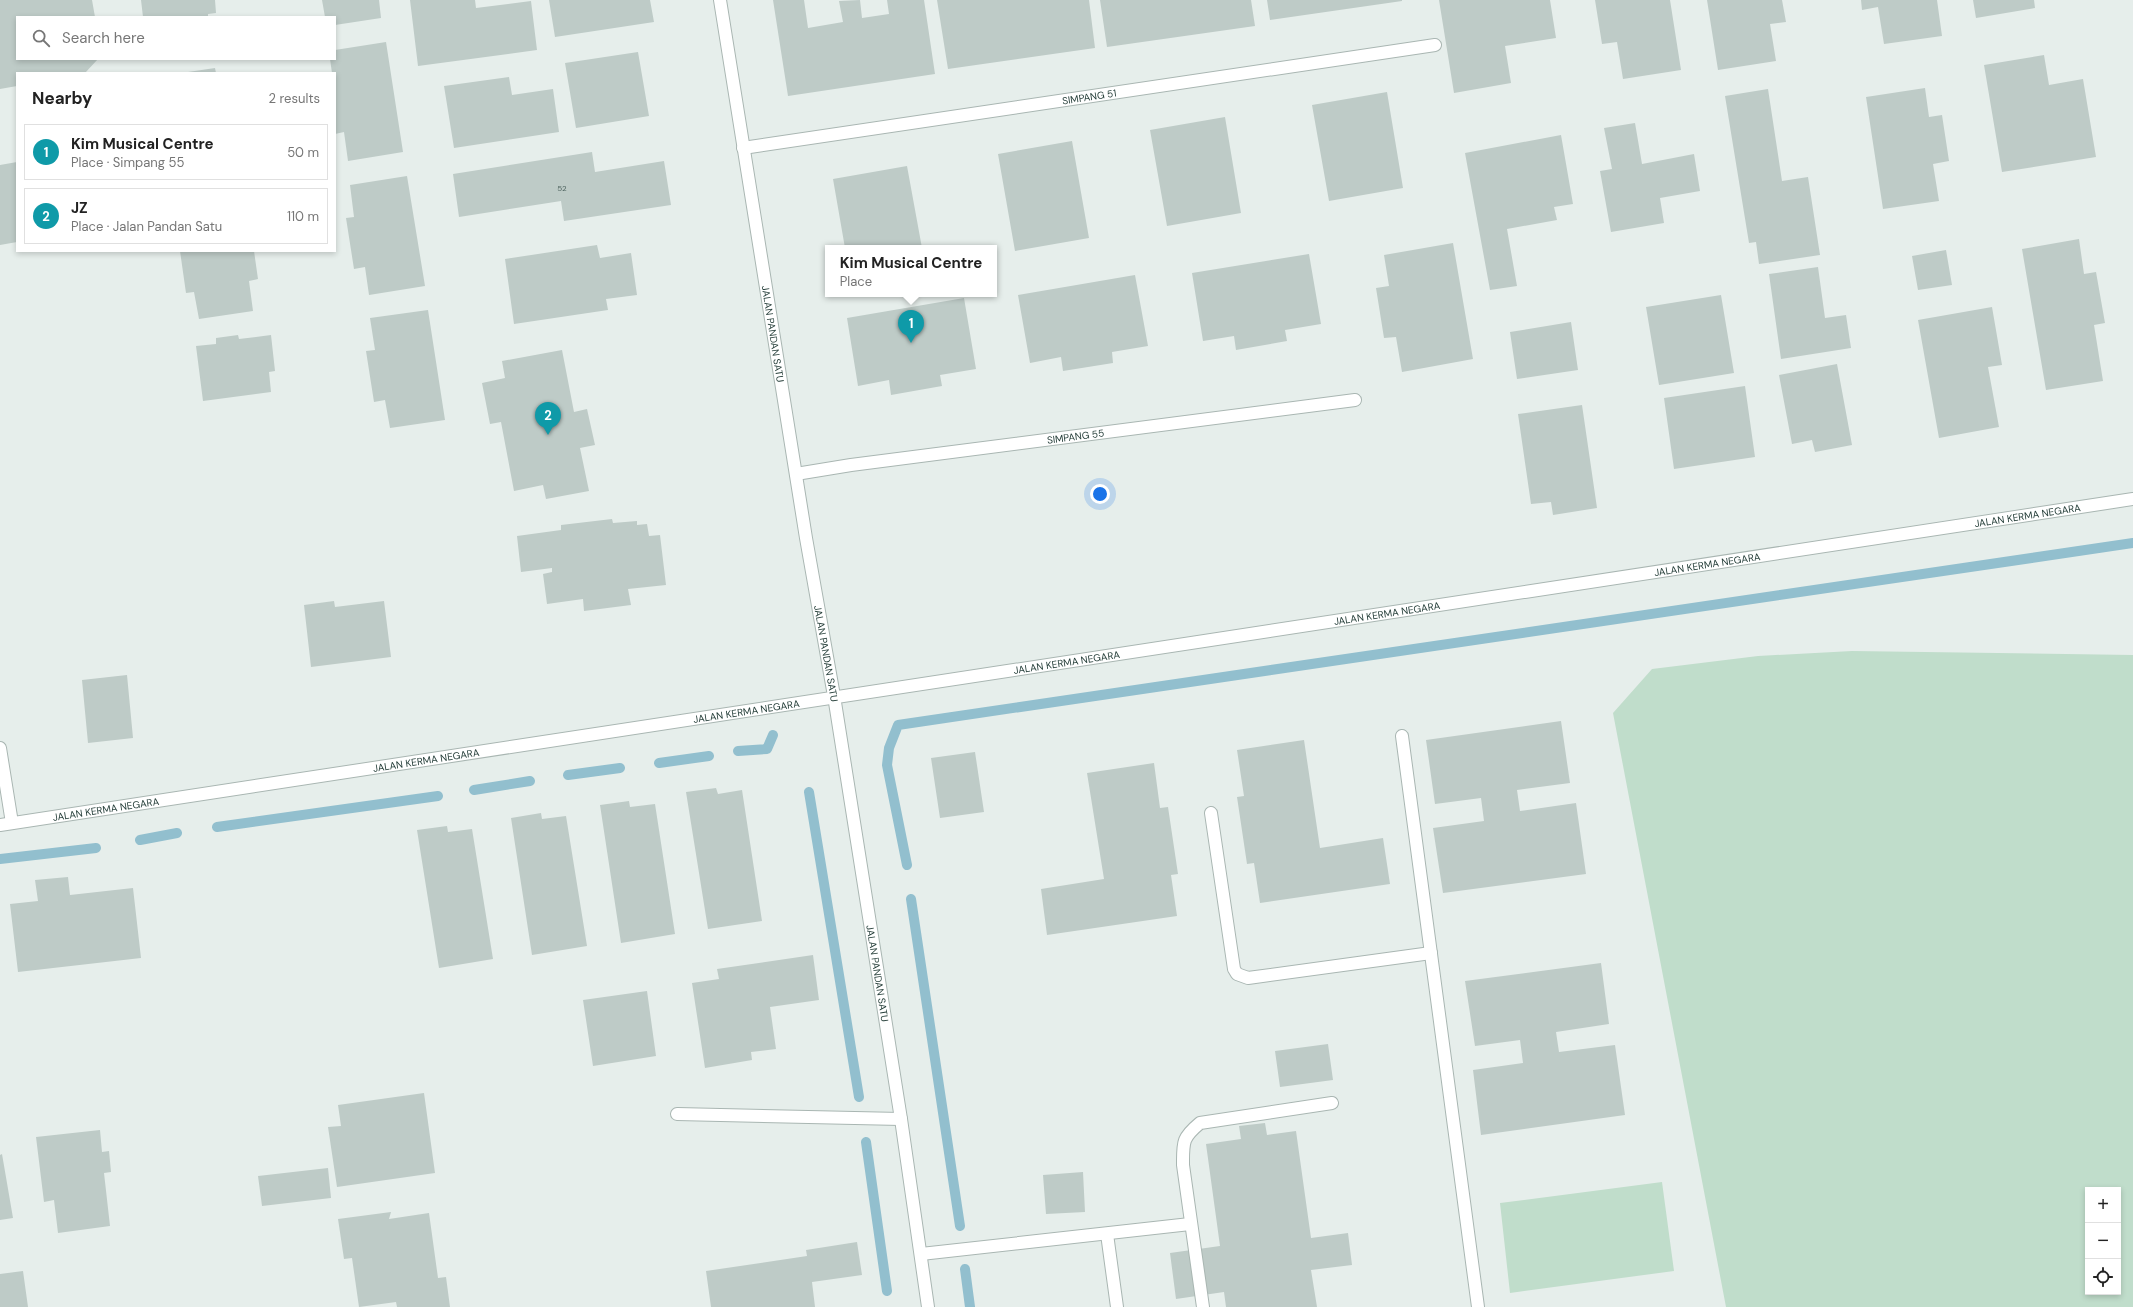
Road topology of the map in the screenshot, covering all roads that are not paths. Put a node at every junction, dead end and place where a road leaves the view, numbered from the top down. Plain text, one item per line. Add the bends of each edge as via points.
1 (720, 0) edge
2 (1435, 45) dead end
3 (743, 148) junction
4 (1355, 400) dead end
5 (796, 474) junction
6 (2133, 498) edge
7 (834, 696) junction
8 (1402, 736) dead end
9 (0, 748) edge
10 (1211, 813) dead end
11 (6, 824) edge
12 (1431, 952) junction
13 (1332, 1103) dead end
14 (676, 1114) dead end
15 (901, 1119) junction
16 (1190, 1224) junction
17 (1107, 1234) junction
18 (921, 1254) junction
19 (928, 1307) edge
20 (1117, 1307) edge
21 (1203, 1307) edge
22 (1478, 1307) edge

1 - 3 street, JALAN PANDAN SATU
2 - 3 street, SIMPANG 51
3 - 5 street, JALAN PANDAN SATU
4 - 5 street, SIMPANG 55
5 - 7 street, JALAN PANDAN SATU
6 - 7 street, JALAN KERMA NEGARA
7 - 11 street, JALAN KERMA NEGARA
7 - 15 street, JALAN PANDAN SATU
8 - 12 street
9 - 11 street
10 - 12 street via 1234,969 1237,974 1248,978
12 - 22 street
13 - 16 street via 1200,1123 1186,1135 1183,1150
14 - 15 street
15 - 18 street, JALAN PANDAN SATU
16 - 17 street
16 - 21 street
17 - 18 street
17 - 20 street
18 - 19 street, JALAN PANDAN SATU

